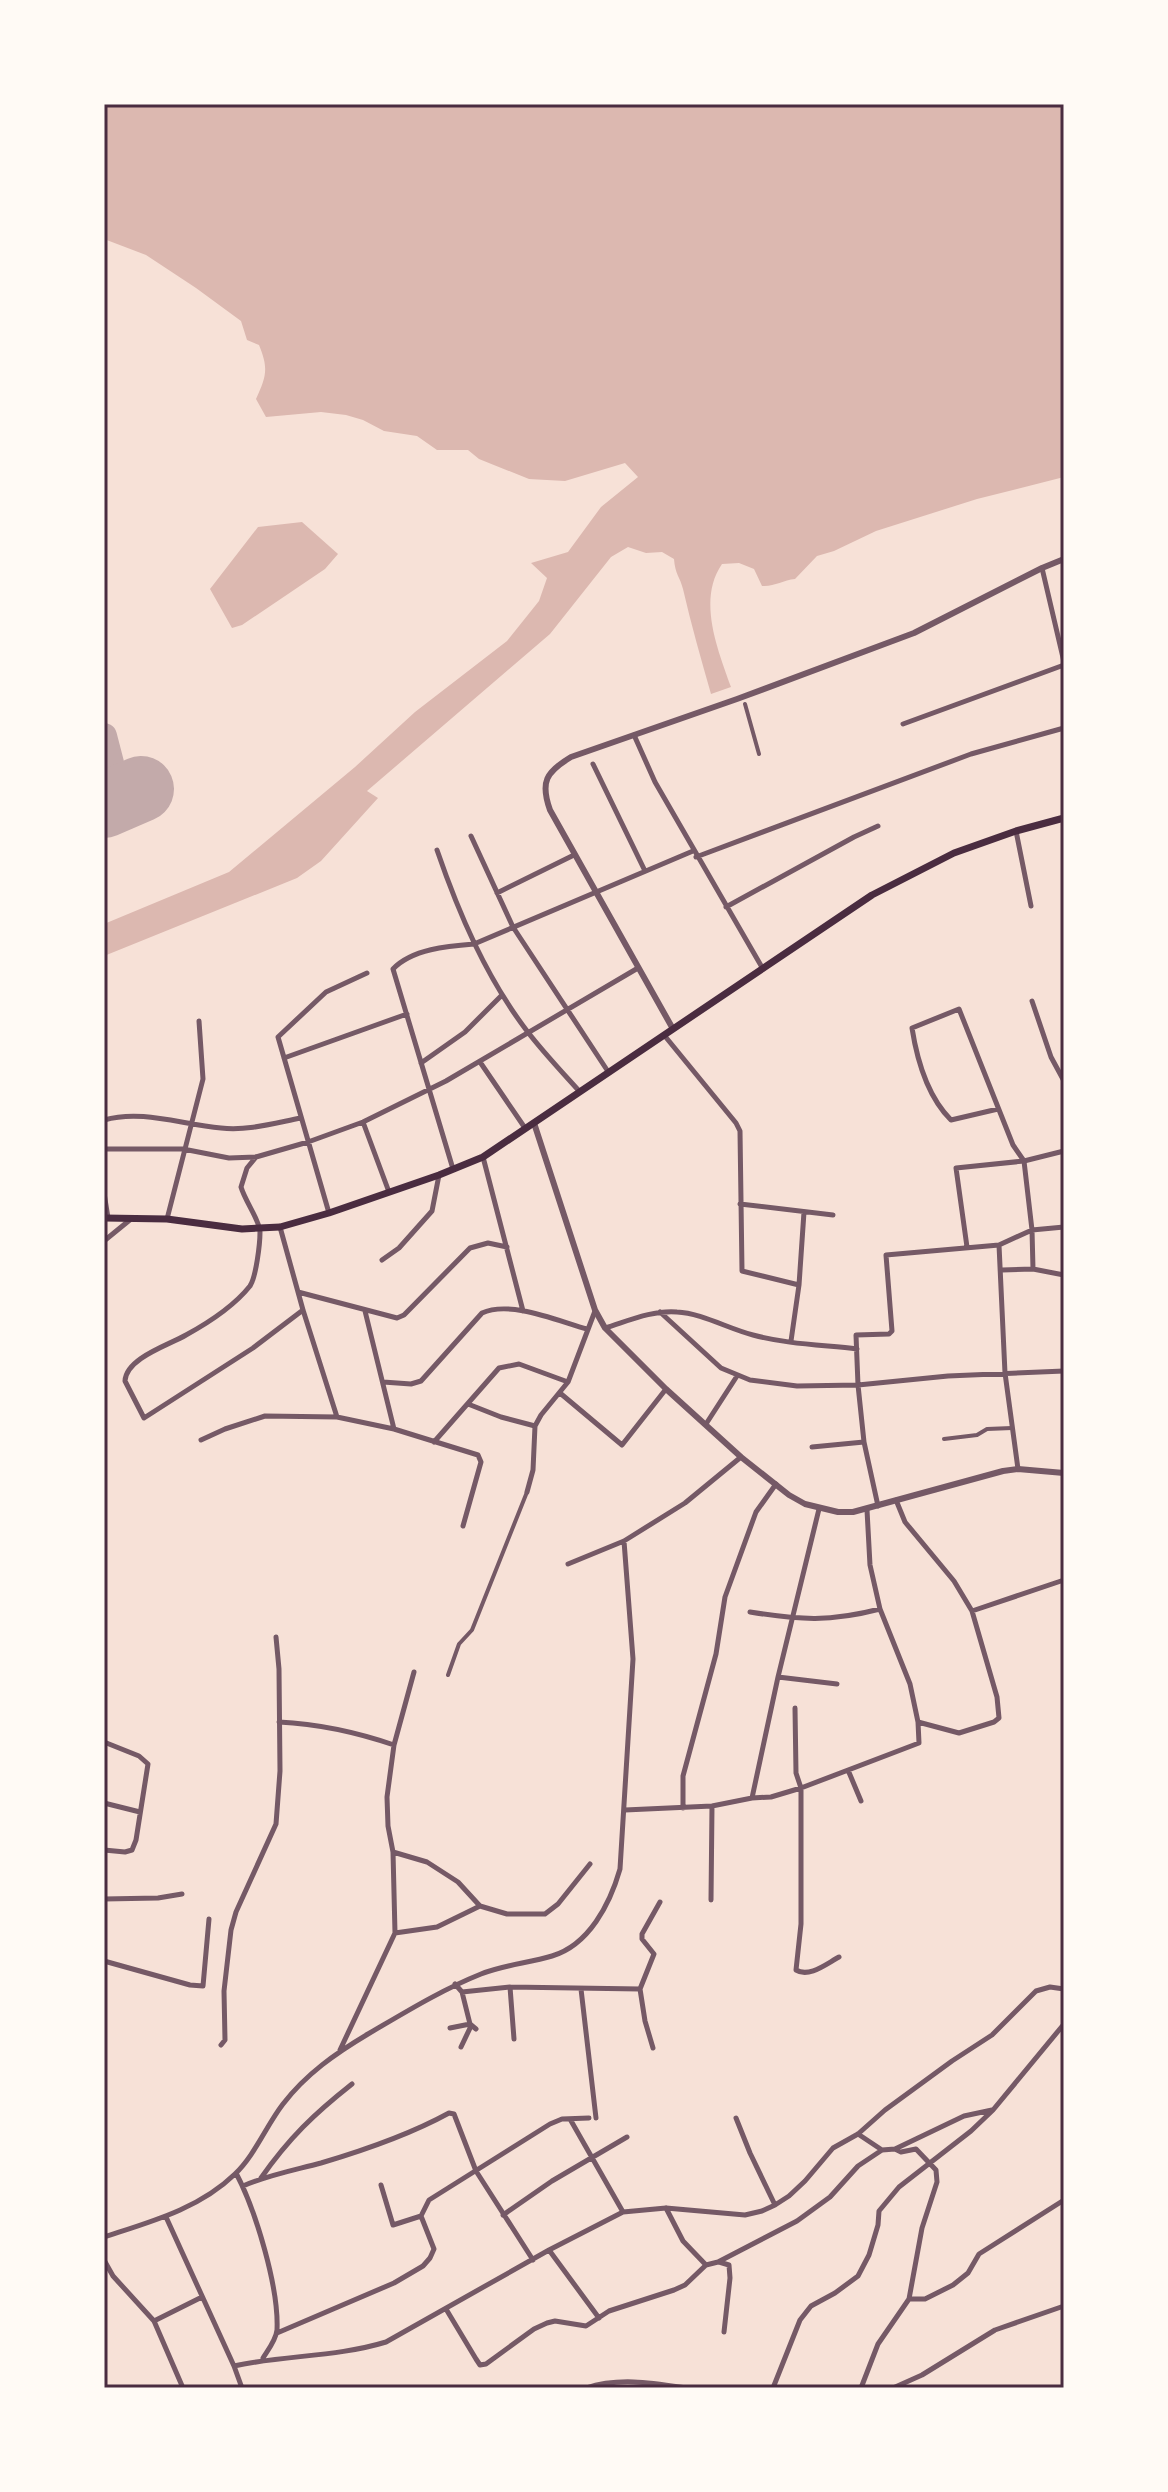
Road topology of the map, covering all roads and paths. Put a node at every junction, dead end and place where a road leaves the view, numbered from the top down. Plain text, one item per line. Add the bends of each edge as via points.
1 (1064, 559) edge
2 (1042, 568) junction
3 (1064, 664) edge
4 (745, 704) dead end
5 (903, 724) dead end
6 (1064, 728) edge
7 (634, 734) junction
8 (759, 754) dead end
9 (593, 764) dead end
10 (1064, 818) edge
11 (878, 826) dead end
12 (1016, 831) junction
13 (471, 836) dead end
14 (437, 850) dead end
15 (695, 854) junction
16 (574, 855) junction
17 (645, 872) junction
18 (497, 893) junction
19 (595, 893) junction
20 (1031, 906) dead end
21 (726, 907) junction
22 (513, 927) junction
23 (474, 944) junction
24 (638, 968) junction
25 (763, 969) junction
26 (367, 973) dead end
27 (502, 995) junction
28 (1032, 1001) dead end
29 (567, 1008) junction
30 (407, 1014) junction
31 (199, 1021) dead end
32 (673, 1029) junction
33 (527, 1031) junction
34 (664, 1035) junction
35 (284, 1058) junction
36 (480, 1062) junction
37 (421, 1063) junction
38 (609, 1073) junction
39 (1064, 1081) edge
40 (429, 1090) junction
41 (580, 1092) junction
42 (998, 1109) junction
43 (301, 1118) junction
44 (104, 1120) edge
45 (363, 1122) junction
46 (534, 1123) junction
47 (193, 1124) junction
48 (525, 1129) junction
49 (308, 1142) junction
50 (104, 1149) edge
51 (183, 1149) junction
52 (1064, 1151) edge
53 (256, 1157) junction
54 (483, 1157) junction
55 (1024, 1161) junction
56 (453, 1169) junction
57 (439, 1175) junction
58 (389, 1192) junction
59 (104, 1193) edge
60 (740, 1204) junction
61 (804, 1212) junction
62 (329, 1213) junction
63 (833, 1215) dead end
64 (106, 1218) edge
65 (133, 1218) junction
66 (167, 1219) junction
67 (280, 1227) junction
68 (1064, 1227) edge
69 (260, 1229) junction
70 (1032, 1230) junction
71 (104, 1241) edge
72 (999, 1245) junction
73 (507, 1247) junction
74 (967, 1247) junction
75 (382, 1260) dead end
76 (1033, 1269) junction
77 (1002, 1270) junction
78 (1064, 1275) edge
79 (799, 1285) junction
80 (298, 1292) junction
81 (303, 1310) junction
82 (365, 1310) junction
83 (595, 1310) junction
84 (523, 1311) junction
85 (660, 1312) junction
86 (605, 1328) junction
87 (587, 1329) junction
88 (791, 1341) junction
89 (857, 1349) junction
90 (1064, 1371) edge
91 (1005, 1373) junction
92 (737, 1376) junction
93 (383, 1382) junction
94 (568, 1382) junction
95 (858, 1385) junction
96 (666, 1389) junction
97 (560, 1393) junction
98 (468, 1404) junction
99 (337, 1417) junction
100 (706, 1424) junction
101 (535, 1426) junction
102 (1012, 1428) junction
103 (394, 1429) junction
104 (944, 1439) dead end
105 (201, 1440) dead end
106 (434, 1442) junction
107 (864, 1442) junction
108 (812, 1447) dead end
109 (741, 1457) junction
110 (1018, 1469) junction
111 (1064, 1473) edge
112 (776, 1484) junction
113 (527, 1492) joint
114 (896, 1500) junction
115 (878, 1506) junction
116 (819, 1509) junction
117 (867, 1510) junction
118 (463, 1526) dead end
119 (624, 1541) junction
120 (568, 1564) dead end
121 (1064, 1580) edge
122 (880, 1609) junction
123 (972, 1611) junction
124 (750, 1612) dead end
125 (792, 1619) junction
126 (276, 1637) dead end
127 (414, 1672) dead end
128 (448, 1675) dead end
129 (778, 1677) junction
130 (837, 1684) dead end
131 (795, 1708) dead end
132 (279, 1722) junction
133 (918, 1722) junction
134 (104, 1742) edge
135 (394, 1745) junction
136 (848, 1770) junction
137 (801, 1788) junction
138 (752, 1798) junction
139 (861, 1801) dead end
140 (104, 1803) edge
141 (712, 1806) junction
142 (683, 1808) junction
143 (625, 1810) junction
144 (140, 1812) junction
145 (104, 1850) edge
146 (393, 1852) junction
147 (590, 1864) dead end
148 (182, 1894) dead end
149 (104, 1899) edge
150 (711, 1900) dead end
151 (660, 1902) dead end
152 (480, 1906) junction
153 (209, 1919) dead end
154 (395, 1933) junction
155 (839, 1957) dead end
156 (104, 1961) edge
157 (455, 1984) junction
158 (510, 1987) junction
159 (581, 1989) junction
160 (640, 1989) junction
161 (1064, 1989) edge
162 (462, 1992) junction
163 (1064, 2024) edge
164 (473, 2026) junction
165 (450, 2028) dead end
166 (514, 2039) dead end
167 (221, 2045) dead end
168 (461, 2047) dead end
169 (653, 2048) dead end
170 (340, 2051) junction
171 (352, 2084) dead end
172 (993, 2110) junction
173 (736, 2118) dead end
174 (570, 2119) junction
175 (858, 2134) junction
176 (627, 2137) dead end
177 (895, 2149) junction
178 (882, 2150) junction
179 (590, 2158) junction
180 (929, 2163) junction
181 (476, 2171) junction
182 (236, 2173) junction
183 (260, 2179) junction
184 (381, 2185) dead end
185 (243, 2186) junction
186 (1064, 2200) edge
187 (775, 2205) junction
188 (666, 2208) junction
189 (623, 2212) junction
190 (503, 2215) junction
191 (421, 2216) junction
192 (166, 2217) junction
193 (104, 2237) edge
194 (549, 2250) junction
195 (104, 2260) edge
196 (533, 2260) junction
197 (718, 2262) junction
198 (706, 2265) junction
199 (202, 2297) junction
200 (909, 2299) junction
201 (1064, 2306) edge
202 (446, 2309) junction
203 (599, 2318) junction
204 (154, 2321) junction
205 (724, 2332) dead end
206 (277, 2333) junction
207 (263, 2359) junction
208 (234, 2366) junction
209 (183, 2388) edge
210 (242, 2388) edge
211 (586, 2388) edge
212 (686, 2388) edge
213 (773, 2388) edge
214 (861, 2388) edge
215 (893, 2388) edge

1 - 2 street
2 - 3 street
2 - 7 street via 914,633
3 - 5 street
4 - 8 street
6 - 15 street via 971,754
7 - 15 street
7 - 16 street via 571,757 549,774 546,797
9 - 17 street
10 - 12 main road
11 - 21 street
12 - 20 street
12 - 25 main road via 954,853 872,895
13 - 18 street
14 - 23 street
15 - 17 street
15 - 21 street
16 - 18 street
16 - 19 street
17 - 19 street
18 - 22 street
19 - 22 street
19 - 24 street
21 - 25 street
22 - 23 street
22 - 29 street
23 - 27 street
23 - 30 street via 422,952 393,969
24 - 29 street
24 - 32 street
25 - 32 main road
26 - 35 street via 326,992 280,1034
27 - 33 street
27 - 37 street via 465,1032
28 - 39 street
29 - 33 street
29 - 38 street
30 - 35 street
30 - 37 street
31 - 47 street via 203,1079
32 - 34 main road
33 - 36 street
33 - 41 street
34 - 38 main road
34 - 60 street via 736,1123 741,1139
35 - 43 street
36 - 40 street
36 - 48 street
37 - 40 street
38 - 41 main road
40 - 45 street
40 - 56 street
41 - 46 main road
42 - 42 street via 959,1009 912,1028 938,1107 951,1120
42 - 55 street
43 - 47 street via 253,1127
43 - 49 street
44 - 47 street via 136,1115
45 - 49 street
45 - 58 street
46 - 48 main road
46 - 83 street
47 - 51 street
48 - 54 main road
49 - 53 street
49 - 62 street
50 - 51 street
51 - 53 street
51 - 66 street
52 - 55 street
53 - 69 street via 241,1187
54 - 56 main road
54 - 73 street
55 - 70 street
55 - 74 street via 956,1168
56 - 57 main road
57 - 58 main road
57 - 75 street via 432,1211
58 - 62 main road
59 - 64 street
60 - 61 street
60 - 79 street via 742,1271
61 - 63 street
61 - 79 street
62 - 67 main road
64 - 65 main road
65 - 66 main road
65 - 71 street
66 - 69 main road
67 - 69 main road
67 - 80 street
68 - 70 street
69 - 81 street via 251,1285 219,1314 153,1350 124,1376 144,1418
70 - 72 street
70 - 76 street
72 - 74 street
72 - 77 street
73 - 82 street via 488,1243 470,1248 404,1315
73 - 84 street
74 - 89 street via 886,1255 892,1331 856,1335
76 - 77 street
76 - 78 street
77 - 91 street
79 - 88 street
80 - 81 street
80 - 82 street
81 - 99 street
82 - 93 street
83 - 86 street
83 - 87 street
84 - 87 street
84 - 93 street via 501,1308 482,1313 421,1381
85 - 86 street
85 - 88 street via 695,1315 757,1336
85 - 92 street via 721,1368
86 - 96 street
87 - 94 street
88 - 89 street
89 - 95 street
90 - 91 street
91 - 95 street
91 - 102 street
92 - 95 street via 797,1386
92 - 100 street
93 - 103 street
94 - 97 street
94 - 98 street via 510,1364 499,1368
95 - 107 street
96 - 97 street via 622,1445
96 - 100 street
97 - 101 street
98 - 101 street
98 - 106 street
99 - 103 street
99 - 105 street via 265,1416
100 - 109 street
101 - 113 street
102 - 104 street
102 - 110 street
103 - 106 street
106 - 118 street via 478,1455 481,1462
107 - 108 street
107 - 115 street
109 - 112 street
109 - 119 street via 685,1503
110 - 111 street
110 - 114 street
112 - 116 street
112 - 142 street via 756,1512 725,1597 716,1654 683,1776
113 - 128 street via 472,1630 459,1644
114 - 115 street
114 - 123 street via 905,1522
115 - 117 street
116 - 117 street
116 - 125 street
117 - 122 street via 870,1565
119 - 120 street
119 - 143 street via 633,1659
121 - 123 street
122 - 125 street via 837,1619
122 - 133 street via 904,1667
123 - 133 street via 999,1718 959,1733
124 - 125 street
125 - 129 street
126 - 132 street
127 - 135 street
129 - 130 street
129 - 138 street
131 - 137 street
132 - 135 street via 363,1734
132 - 167 street via 276,1824 231,1930
133 - 136 street via 919,1743
134 - 144 street via 148,1764
135 - 146 street via 387,1797
136 - 137 street
136 - 139 street
137 - 138 street
137 - 155 street via 796,1970 807,1973
138 - 141 street
140 - 144 street
141 - 142 street
141 - 150 street
142 - 143 street
143 - 157 street via 617,1879 588,1932 554,1956
144 - 145 street via 132,1850
146 - 152 street via 427,1862 458,1882
146 - 154 street
147 - 152 street via 545,1914 507,1914
148 - 149 street
151 - 160 street via 642,1934 654,1954
152 - 154 street via 437,1927
153 - 156 street via 203,1986
154 - 170 street
157 - 162 street
157 - 170 street
158 - 159 street
158 - 162 street
158 - 166 street
159 - 160 street
159 - 174 street via 593,2118
160 - 169 street
161 - 175 street via 1036,1991 992,2035
162 - 164 street
163 - 172 street
164 - 165 street
164 - 168 street
170 - 182 street via 284,2103
171 - 183 street via 313,2115
172 - 177 street via 964,2116
172 - 180 street
173 - 187 street
174 - 179 street
174 - 181 street via 550,2124
175 - 178 street
175 - 187 street via 833,2148
176 - 179 street
177 - 178 street
177 - 180 street via 916,2149
178 - 197 street via 797,2221
179 - 189 street
179 - 190 street
180 - 200 street via 937,2182
180 - 213 street via 879,2211 869,2255 858,2276 811,2306 800,2320
181 - 183 street via 454,2114 449,2113 383,2143
181 - 190 street
181 - 191 street via 429,2200
182 - 185 street
182 - 192 street via 201,2200
183 - 185 street
184 - 191 street via 393,2225
185 - 206 street via 270,2269
186 - 200 street via 979,2254 953,2285 925,2299
187 - 188 street via 745,2215
188 - 189 street
188 - 198 street via 683,2241
189 - 194 street
190 - 196 street
191 - 206 street via 434,2249 423,2266
192 - 193 street
192 - 199 street
194 - 196 street
194 - 203 street
195 - 204 street
196 - 202 street
197 - 198 street
197 - 205 street via 729,2265
198 - 203 street via 685,2285
199 - 204 street
199 - 208 street
200 - 214 street via 878,2344
201 - 215 street via 995,2330
202 - 203 street via 480,2365 547,2323 586,2326
202 - 207 street via 386,2342 358,2350
204 - 209 street
206 - 207 street
207 - 208 street
208 - 210 street
211 - 212 street via 620,2382

